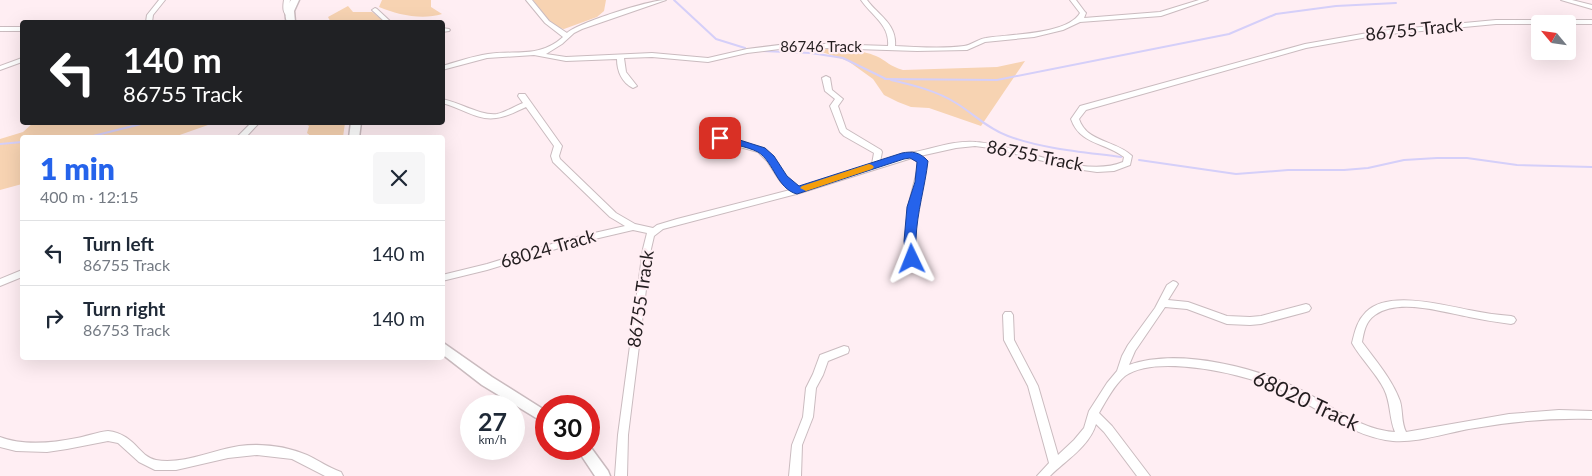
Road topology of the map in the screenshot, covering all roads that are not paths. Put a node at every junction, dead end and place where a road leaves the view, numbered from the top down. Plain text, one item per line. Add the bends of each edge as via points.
1 (162, 0) edge
2 (287, 0) edge
3 (295, 0) edge
4 (529, 0) edge
5 (663, 0) edge
6 (864, 0) edge
7 (1073, 0) edge
8 (1205, 0) edge
9 (1564, 0) edge
10 (1592, 7) edge
11 (375, 10) dead end
12 (290, 19) edge
13 (884, 19) joint
14 (149, 20) edge
15 (386, 20) edge
16 (1079, 20) junction
17 (1592, 22) edge
18 (0, 29) edge
19 (20, 29) edge
20 (567, 37) junction
21 (891, 48) junction
22 (536, 54) junction
23 (621, 56) junction
24 (20, 61) edge
25 (445, 67) edge
26 (0, 68) edge
27 (826, 78) dead end
28 (633, 86) dead end
29 (524, 100) joint
30 (445, 101) edge
31 (728, 122) dead end
32 (254, 125) edge
33 (243, 135) edge
34 (912, 154) junction
35 (876, 165) junction
36 (797, 191) junction
37 (633, 227) junction
38 (654, 230) junction
39 (915, 262) dead end
40 (20, 274) edge
41 (445, 277) edge
42 (0, 283) edge
43 (1173, 284) dead end
44 (1162, 304) junction
45 (1306, 308) dead end
46 (1008, 315) dead end
47 (1511, 320) dead end
48 (445, 349) edge
49 (844, 350) dead end
50 (1122, 373) junction
51 (535, 411) edge
52 (1093, 414) junction
53 (1592, 415) edge
54 (1403, 437) junction
55 (0, 442) edge
56 (592, 460) edge
57 (1055, 464) junction
58 (337, 476) edge
59 (603, 476) edge
60 (621, 476) edge
61 (795, 476) edge
62 (1042, 476) edge
63 (1144, 476) edge

1 - 14 street
2 - 12 street
3 - 12 street via 291,5
4 - 20 street via 547,22
5 - 20 street via 580,28
6 - 13 street
7 - 16 street via 1083,11
8 - 16 street via 1160,14
9 - 10 street
11 - 15 street
13 - 21 street via 891,33
16 - 21 street, 86746 Track via 1054,32 988,39 967,48
17 - 34 street, 86755 Track via 1496,22 1379,33 1305,46 1083,108 1074,119 1075,124 1087,136 1128,156 1128,163 1118,167 1069,165 974,144
18 - 19 street
20 - 22 street via 553,48
21 - 23 street, 86746 Track via 789,45 708,60 667,55
22 - 23 street, 86746 Track via 566,59
22 - 25 street via 487,56
23 - 28 street via 620,67
24 - 26 street
27 - 35 street via 829,91 839,99 834,106 843,130 851,138 878,152
29 - 30 street via 498,116 480,114
29 - 37 street via 558,146 556,160 613,216
31 - 36 street via 721,139 761,150
32 - 33 street
34 - 35 street, 86755 Track
34 - 39 street via 922,161 910,241
35 - 36 street, 86755 Track
36 - 38 street, 86755 Track
37 - 38 street, 68024 Track
37 - 41 street, 68024 Track
38 - 60 street, 86755 Track via 647,249 623,436
40 - 42 street
43 - 44 street
44 - 45 street via 1188,306 1227,320 1250,321
44 - 50 street via 1129,350
46 - 57 street via 1009,340 1033,386
47 - 54 street via 1408,303 1390,305 1370,313 1364,320 1357,343 1388,386
48 - 51 street
49 - 61 street via 824,358 811,388 808,417 797,445
50 - 52 street
50 - 54 street, 68020 Track via 1155,363 1198,363 1239,370 1300,395 1354,426
52 - 57 street via 1088,430
52 - 63 street
53 - 54 street, 68020 Track via 1550,414
55 - 58 street via 13,447 27,447 117,437 148,463 164,466 232,452 274,452 297,456
56 - 59 street
57 - 62 street

